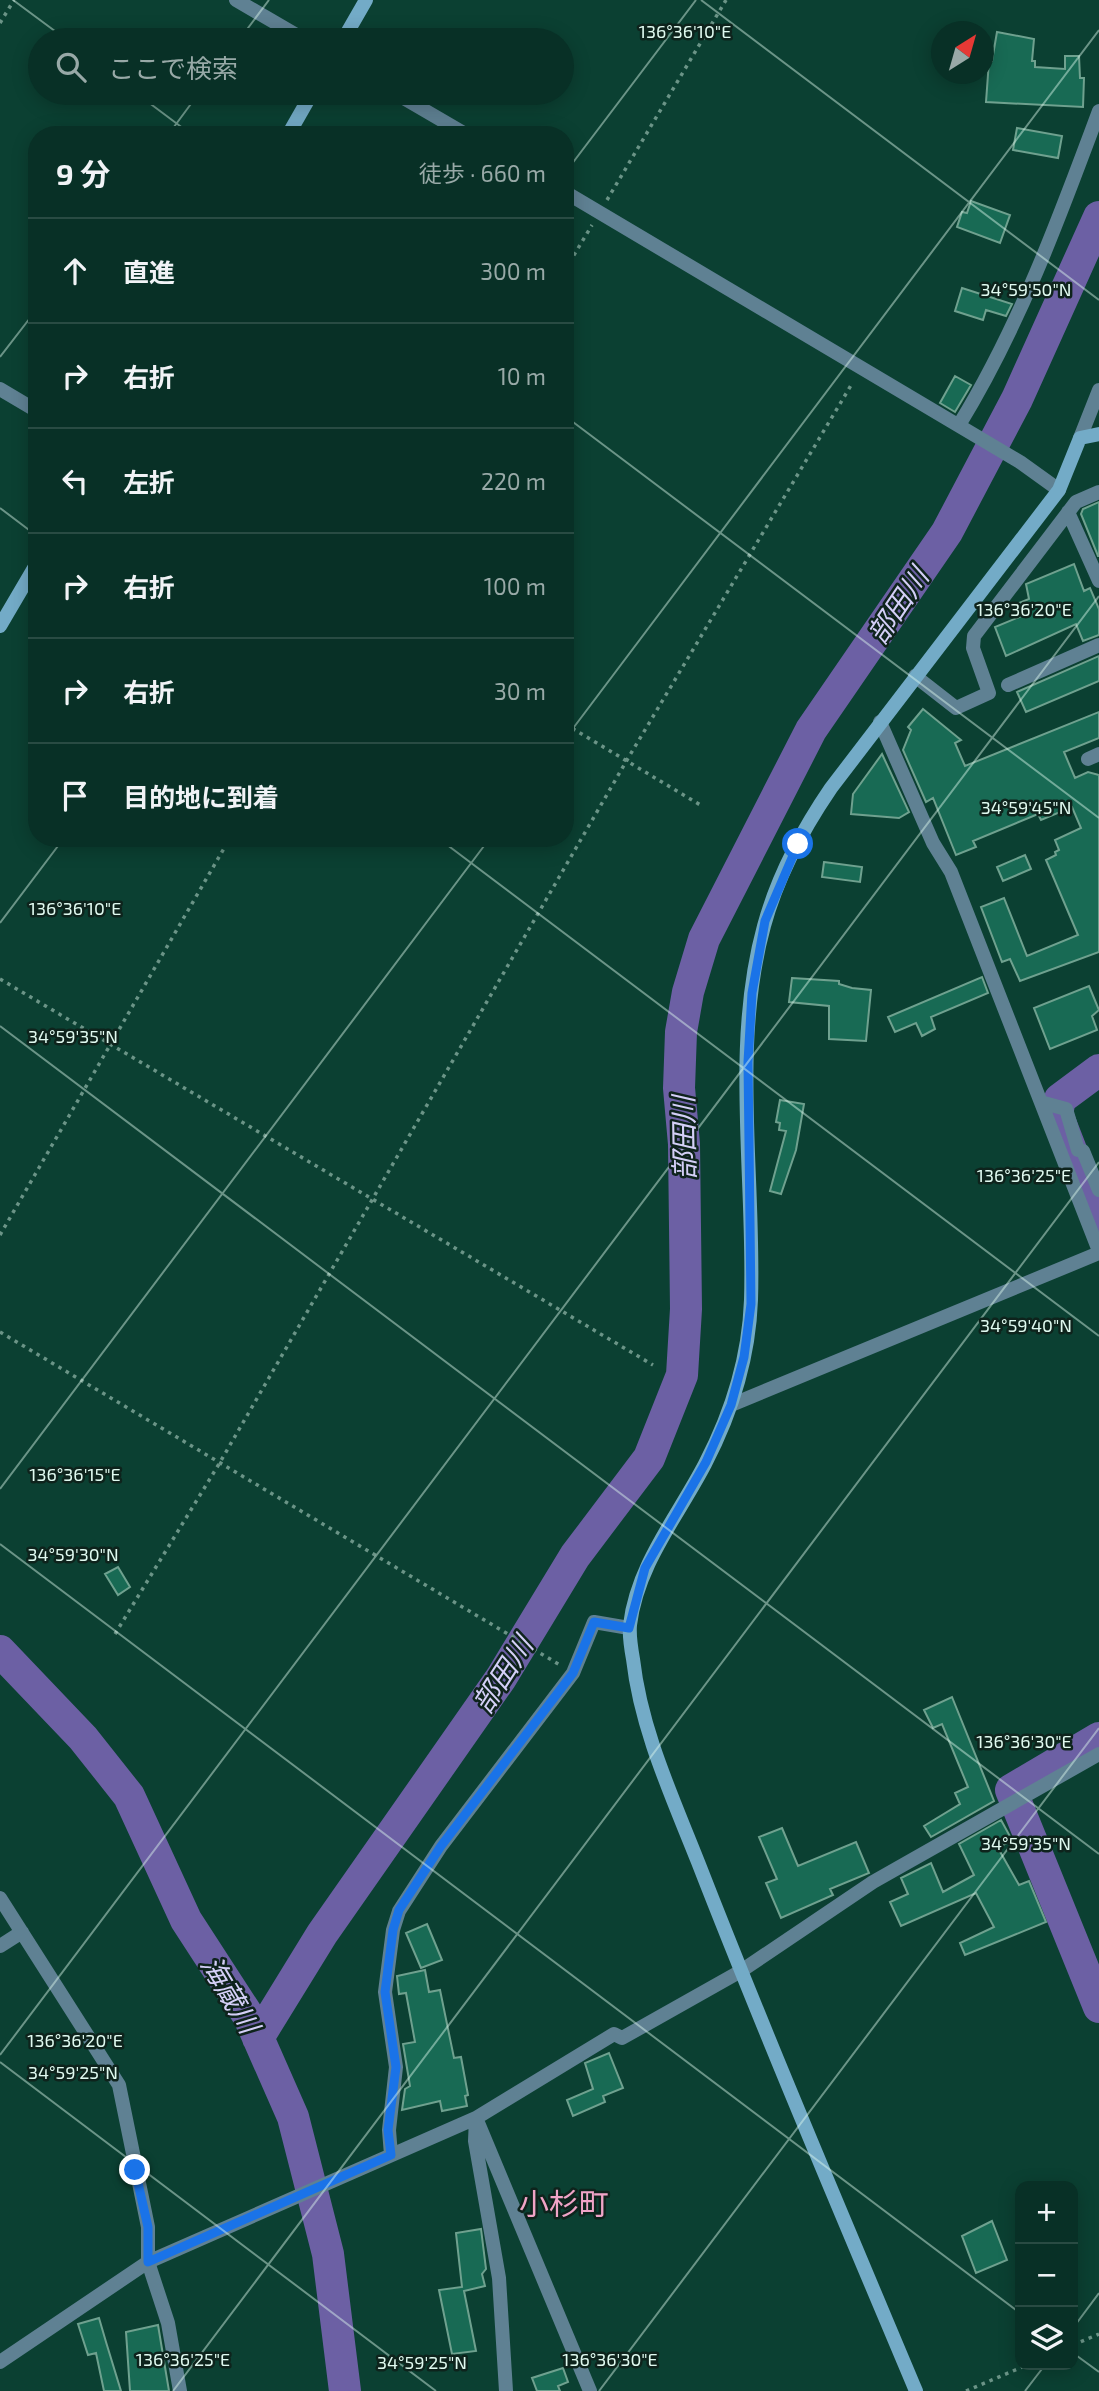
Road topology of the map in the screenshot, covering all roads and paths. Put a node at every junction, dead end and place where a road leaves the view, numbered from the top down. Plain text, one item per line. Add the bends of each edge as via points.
1 (14, 0) edge
2 (236, 0) edge
3 (366, 0) edge
4 (726, 0) edge
5 (0, 23) edge
6 (284, 28) edge
7 (350, 28) edge
8 (305, 105) edge
9 (416, 105) edge
10 (1099, 111) edge
11 (293, 126) edge
12 (452, 126) edge
13 (574, 197) edge
14 (600, 212) junction
15 (574, 255) edge
16 (862, 367) junction
17 (0, 389) edge
18 (1099, 390) edge
19 (28, 406) edge
20 (959, 425) junction
21 (1099, 434) edge
22 (1080, 438) junction
23 (1059, 489) junction
24 (1099, 492) edge
25 (1068, 512) junction
26 (28, 578) edge
27 (1099, 581) edge
28 (0, 625) edge
29 (1099, 645) edge
30 (915, 676) junction
31 (1008, 685) dead end
32 (880, 722) junction
33 (574, 729) edge
34 (627, 760) junction
35 (702, 806) dead end
36 (225, 847) edge
37 (0, 979) edge
38 (111, 1044) junction
39 (1044, 1103) junction
40 (1099, 1190) edge
41 (373, 1197) junction
42 (0, 1234) edge
43 (1099, 1252) edge
44 (0, 1332) edge
45 (653, 1365) dead end
46 (731, 1405) junction
47 (219, 1464) junction
48 (629, 1628) junction
49 (115, 1634) dead end
50 (556, 1662) dead end
51 (1099, 1754) edge
52 (0, 1898) edge
53 (22, 1932) junction
54 (0, 1946) edge
55 (741, 1971) junction
56 (476, 2118) junction
57 (388, 2155) junction
58 (148, 2262) junction
59 (1099, 2334) edge
60 (1078, 2343) edge
61 (0, 2362) edge
62 (1015, 2370) edge
63 (180, 2391) edge
64 (506, 2391) edge
65 (590, 2391) edge
66 (916, 2391) edge
67 (966, 2391) edge

1 - 5 path
2 - 6 street
3 - 7 street
4 - 14 path
8 - 11 street
9 - 12 street
10 - 20 street via 1046,252 988,377
13 - 14 street
14 - 15 path
14 - 16 street
16 - 20 street
16 - 34 path
17 - 19 street
18 - 22 street
20 - 23 street
21 - 22 street
22 - 23 street
23 - 30 street
24 - 25 street via 1076,502
25 - 27 street
25 - 30 street via 974,636 973,648 989,693 956,708
26 - 28 street
29 - 31 street
30 - 32 street
32 - 39 street via 933,843 951,872
32 - 46 street via 814,812 778,889 760,944 748,1062 751,1304
33 - 34 path
34 - 35 path
34 - 41 path
36 - 38 path
37 - 38 path
38 - 41 path
38 - 42 path
39 - 40 street via 1066,1109 1078,1150 1083,1151
39 - 43 street
41 - 45 path
41 - 47 path
43 - 46 street
44 - 47 path
46 - 48 street via 706,1462 645,1568
47 - 49 path
47 - 50 path
48 - 55 street via 649,1735
48 - 57 street via 594,1622 573,1673 441,1846 399,1910 385,1992 396,2074
51 - 55 street via 873,1881
52 - 53 street
53 - 54 street
53 - 58 street via 119,2085 148,2227
55 - 56 street via 622,2038 614,2034
55 - 66 street
56 - 57 street
56 - 64 street via 475,2141 500,2292
56 - 65 street
57 - 58 street
58 - 61 street
58 - 63 street via 168,2323
59 - 60 path
62 - 67 path

